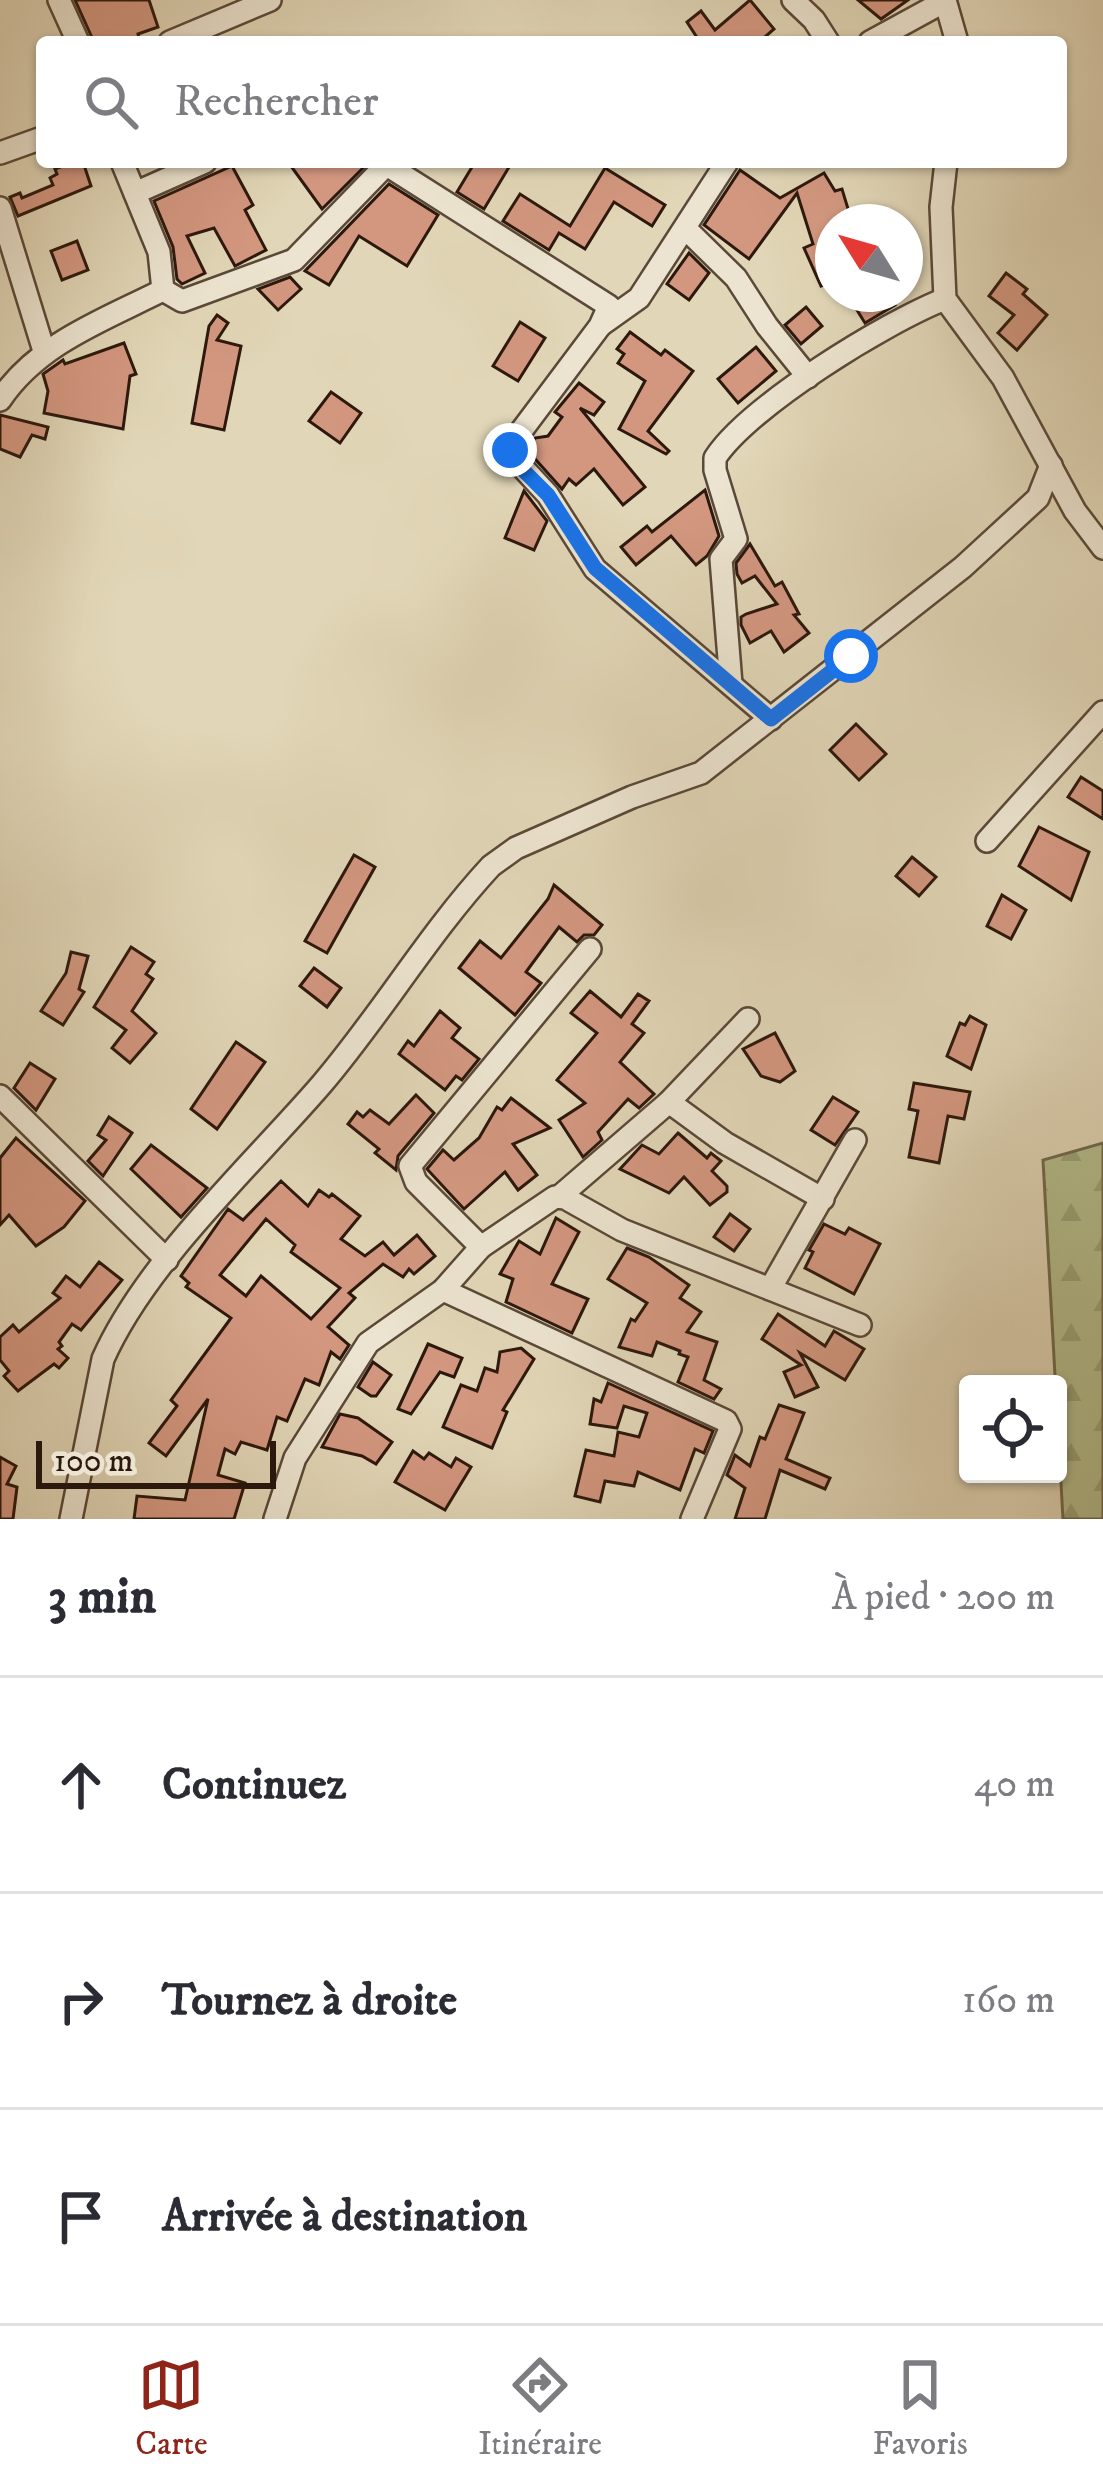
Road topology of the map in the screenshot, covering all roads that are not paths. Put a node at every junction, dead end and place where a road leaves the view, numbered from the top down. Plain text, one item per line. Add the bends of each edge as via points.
1 (59, 0) edge
2 (270, 0) edge
3 (793, 0) edge
4 (945, 0) edge
5 (75, 36) edge
6 (184, 36) edge
7 (824, 36) edge
8 (881, 36) edge
9 (955, 36) edge
10 (36, 140) edge
11 (0, 153) edge
12 (125, 168) edge
13 (191, 168) edge
14 (379, 168) edge
15 (389, 168) edge
16 (723, 168) edge
17 (945, 168) edge
18 (135, 193) junction
19 (0, 208) edge
20 (686, 229) junction
21 (164, 290) junction
22 (945, 299) junction
23 (600, 326) junction
24 (44, 351) junction
25 (808, 377) junction
26 (0, 400) edge
27 (1051, 465) junction
28 (1038, 498) junction
29 (1075, 512) junction
30 (1103, 548) edge
31 (731, 685) junction
32 (1103, 712) edge
33 (771, 719) junction
34 (987, 841) dead end
35 (590, 949) dead end
36 (748, 1019) dead end
37 (0, 1096) edge
38 (669, 1102) junction
39 (855, 1140) dead end
40 (560, 1196) junction
41 (823, 1199) junction
42 (482, 1246) junction
43 (167, 1260) junction
44 (770, 1289) junction
45 (442, 1290) junction
46 (860, 1325) dead end
47 (71, 1519) edge
48 (275, 1519) edge
49 (692, 1519) edge

1 - 5 street
2 - 6 street
3 - 7 street
4 - 8 street
4 - 9 street
10 - 11 street
12 - 18 street
13 - 18 street
14 - 21 street via 294,260 192,301
15 - 23 street via 609,306
16 - 20 street
17 - 22 street
18 - 21 street
19 - 24 street
20 - 23 street via 639,298
20 - 25 street via 736,278
21 - 24 street
22 - 25 street
22 - 27 street via 1003,377
23 - 31 street via 510,454 595,568
24 - 26 street
25 - 31 street via 715,458 736,538 721,560
27 - 28 street
27 - 29 street
28 - 29 street
28 - 33 street via 963,568
29 - 30 street
31 - 33 street
32 - 34 street
33 - 43 street via 701,773 516,848 491,866 321,1084
35 - 42 street via 410,1166 416,1182
36 - 38 street
37 - 43 street
38 - 40 street
38 - 41 street
39 - 41 street
40 - 42 street
40 - 44 street
41 - 44 street
42 - 45 street
43 - 47 street via 103,1360
44 - 46 street
45 - 48 street via 368,1342 295,1458
45 - 49 street via 726,1421 730,1429

